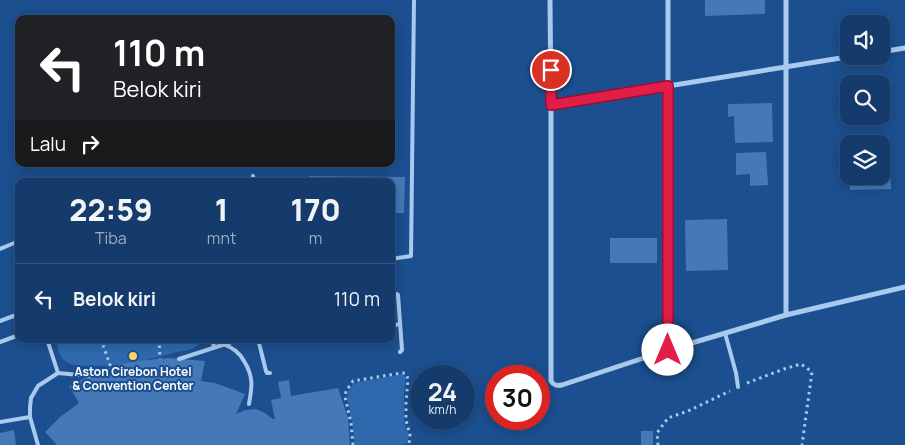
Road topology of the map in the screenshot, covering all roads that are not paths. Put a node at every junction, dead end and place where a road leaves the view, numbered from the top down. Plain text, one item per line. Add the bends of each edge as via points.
1 (414, 0) edge
2 (550, 0) edge
3 (668, 0) edge
4 (786, 0) edge
5 (905, 48) edge
6 (890, 50) edge
7 (840, 58) edge
8 (785, 67) junction
9 (668, 86) junction
10 (551, 105) junction
11 (15, 243) edge
12 (0, 249) edge
13 (395, 258) edge
14 (905, 287) edge
15 (397, 294) dead end
16 (15, 315) edge
17 (786, 315) junction
18 (0, 321) edge
19 (400, 324) junction
20 (395, 325) edge
21 (724, 334) junction
22 (15, 336) edge
23 (0, 342) edge
24 (48, 343) edge
25 (213, 343) edge
26 (227, 343) edge
27 (259, 343) edge
28 (223, 344) junction
29 (214, 347) junction
30 (668, 350) junction
31 (400, 352) dead end
32 (180, 359) dead end
33 (58, 373) junction
34 (270, 373) dead end
35 (90, 376) dead end
36 (738, 387) road end
37 (249, 404) dead end
38 (30, 417) junction
39 (0, 422) edge
40 (38, 445) edge

1 - 13 lane via 411,256
2 - 10 street
3 - 9 street
4 - 8 street
5 - 6 street
7 - 8 street
8 - 9 street
8 - 17 street
9 - 10 street
9 - 30 street
10 - 30 street via 551,381 562,385
11 - 12 lane
14 - 17 street
15 - 19 lane
16 - 18 lane
17 - 21 street
19 - 20 lane
19 - 31 lane
21 - 30 street
21 - 36 lane
22 - 23 lane
24 - 33 lane
25 - 29 lane
26 - 28 lane
27 - 34 lane via 266,371
28 - 29 lane
28 - 37 lane via 239,353 250,371 252,391
29 - 32 lane
33 - 35 lane
33 - 38 lane via 38,386 31,398
38 - 39 lane
38 - 40 lane

